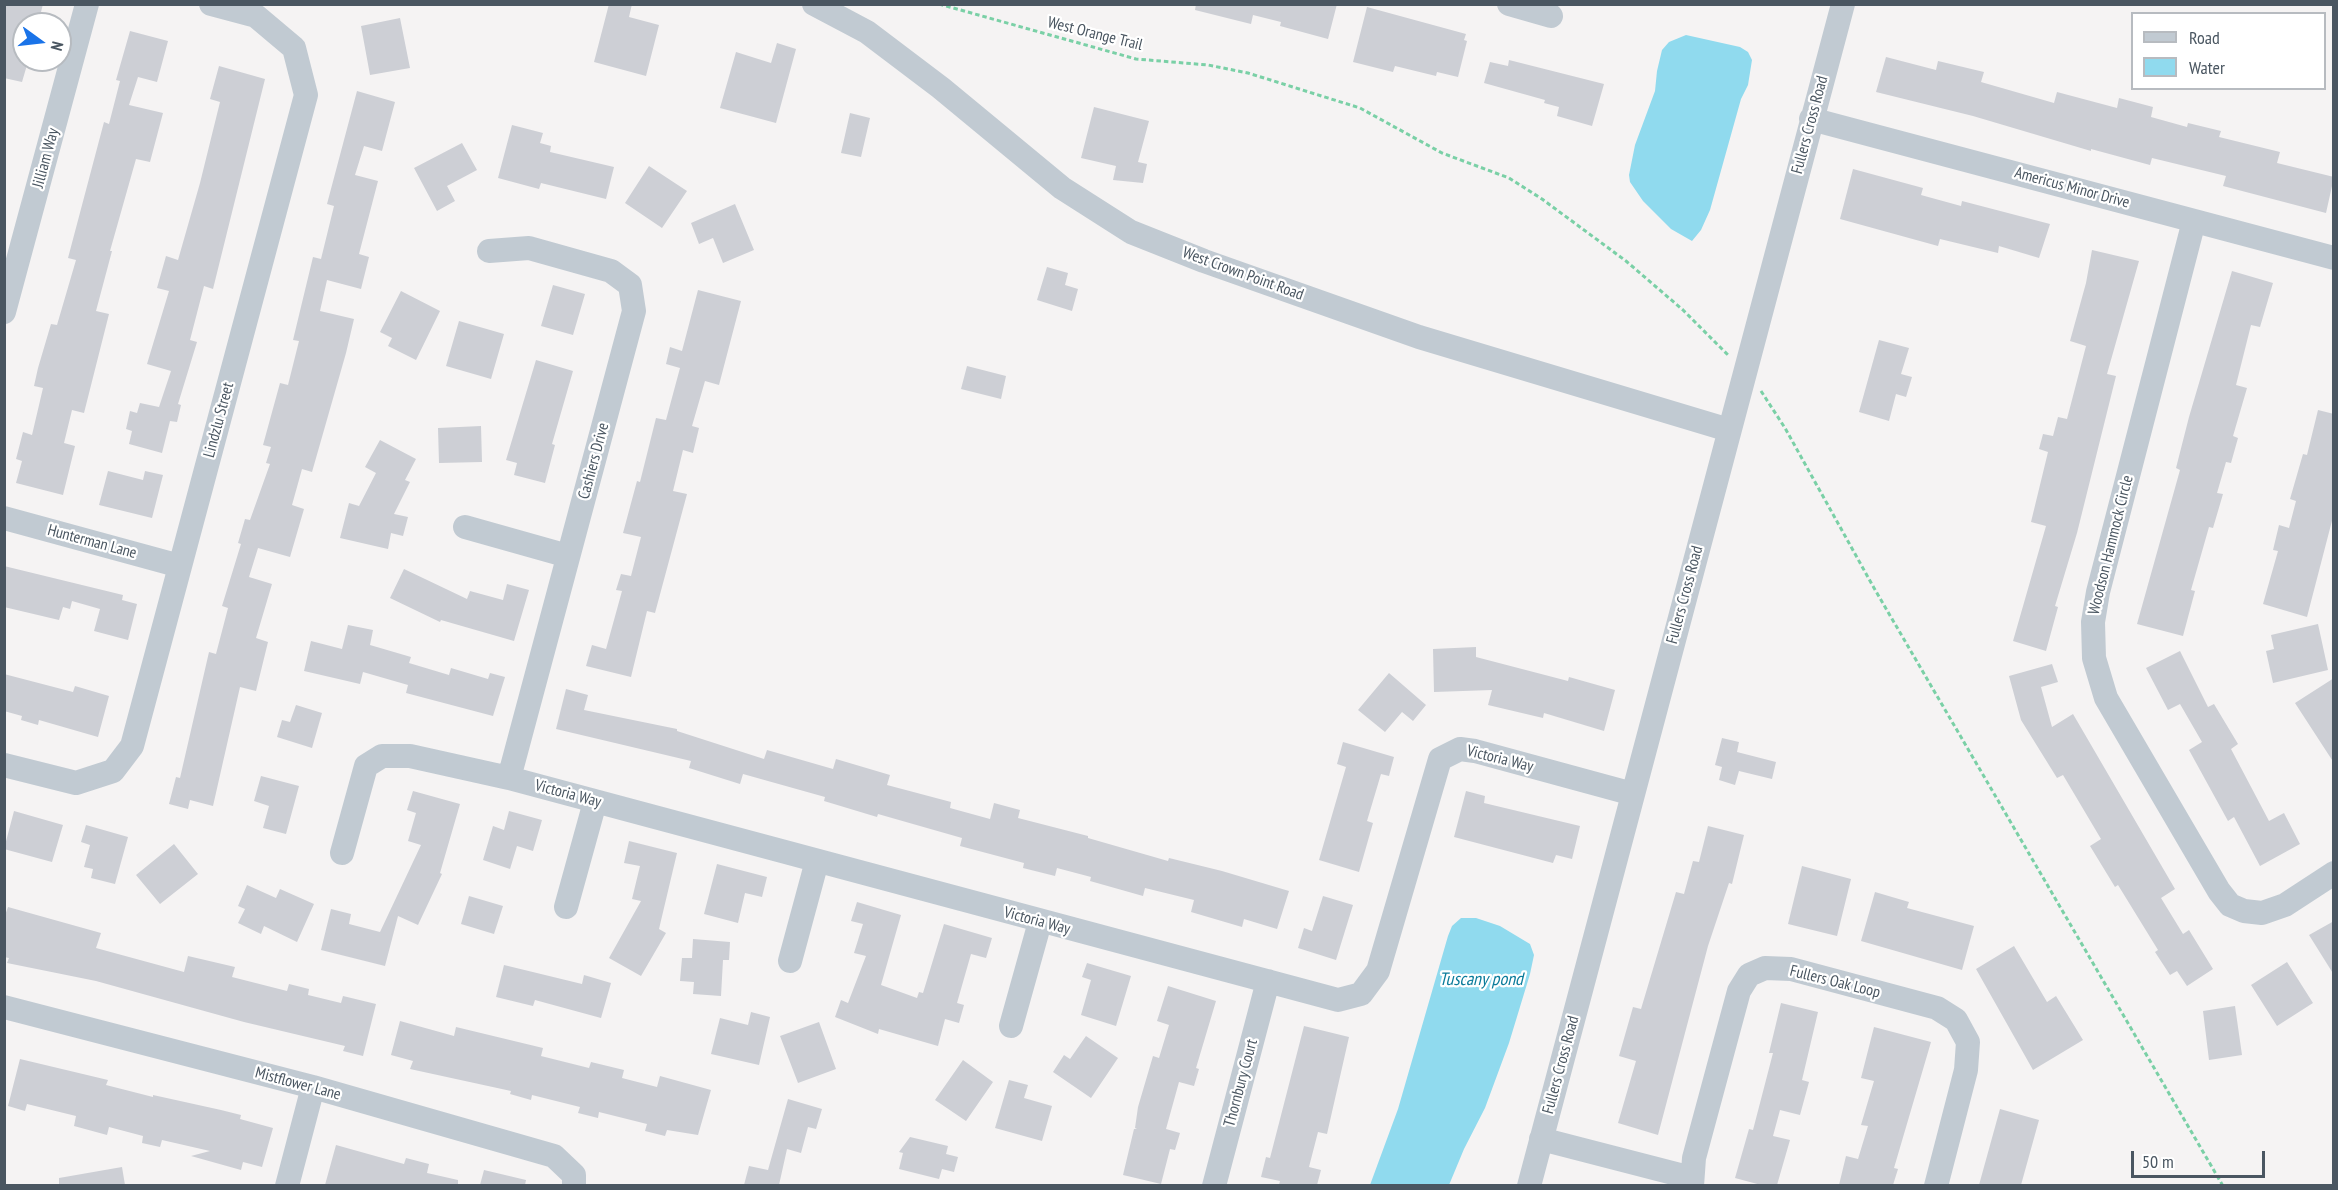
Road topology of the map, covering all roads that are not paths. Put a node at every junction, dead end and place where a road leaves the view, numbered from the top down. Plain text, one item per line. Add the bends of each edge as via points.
1 (87, 4) edge
2 (211, 4) edge
3 (814, 4) edge
4 (1509, 4) edge
5 (1843, 4) edge
6 (1551, 16) dead end
7 (1811, 118) junction
8 (2194, 221) junction
9 (489, 251) dead end
10 (2334, 258) edge
11 (4, 312) edge
12 (1729, 430) junction
13 (4, 518) edge
14 (465, 527) dead end
15 (568, 556) junction
16 (180, 566) junction
17 (4, 765) edge
18 (508, 778) junction
19 (1633, 795) junction
20 (595, 802) junction
21 (342, 853) dead end
22 (817, 861) junction
23 (2334, 873) edge
24 (566, 908) dead end
25 (1040, 922) junction
26 (790, 961) dead end
27 (1268, 981) junction
28 (4, 1007) edge
29 (1011, 1026) dead end
30 (313, 1087) junction
31 (1541, 1139) junction
32 (1692, 1181) edge
33 (287, 1185) edge
34 (574, 1185) edge
35 (1214, 1185) edge
36 (1529, 1185) edge
37 (1936, 1185) edge

1 - 11 street, Jilliam Way
2 - 16 street, Lindzlu Street via 256,16 294,48 306,95
3 - 12 street, West Crown Point Road via 867,32 1062,188 1131,232 1419,337
4 - 6 street
5 - 7 street, Fullers Cross Road
7 - 8 street, Americus Minor Drive
7 - 12 street, Fullers Cross Road
8 - 10 street, Americus Minor Drive
8 - 23 street, Woodson Hammock Circle via 2098,592 2093,622 2094,658 2106,698 2230,905 2262,913 2285,905
9 - 15 street, Cashiers Drive via 529,248 611,271 630,285 634,311
12 - 19 street, Fullers Cross Road
13 - 16 street, Hunterman Lane
14 - 15 street
15 - 18 street, Cashiers Drive
16 - 17 street, Lindzlu Street via 132,746 113,771 76,783
18 - 20 street, Victoria Way
18 - 21 street, Victoria Way via 410,756 382,756 366,766
19 - 27 street, Victoria Way via 1474,751 1460,749 1440,759 1378,971 1361,994 1338,1000
19 - 31 street, Fullers Cross Road
20 - 22 street, Victoria Way
20 - 24 street
22 - 25 street, Victoria Way
22 - 26 street
25 - 27 street, Victoria Way
25 - 29 street
27 - 35 street, Thornbury Court
28 - 30 street, Mistflower Lane
30 - 33 street
30 - 34 street, Mistflower Lane via 554,1156 574,1175
31 - 32 street, Fullers Oak Loop
31 - 36 street, Fullers Cross Road
32 - 37 street, Fullers Oak Loop via 1694,1158 1738,991 1749,975 1765,968 1791,969 1937,1008 1956,1020 1968,1042 1966,1070

